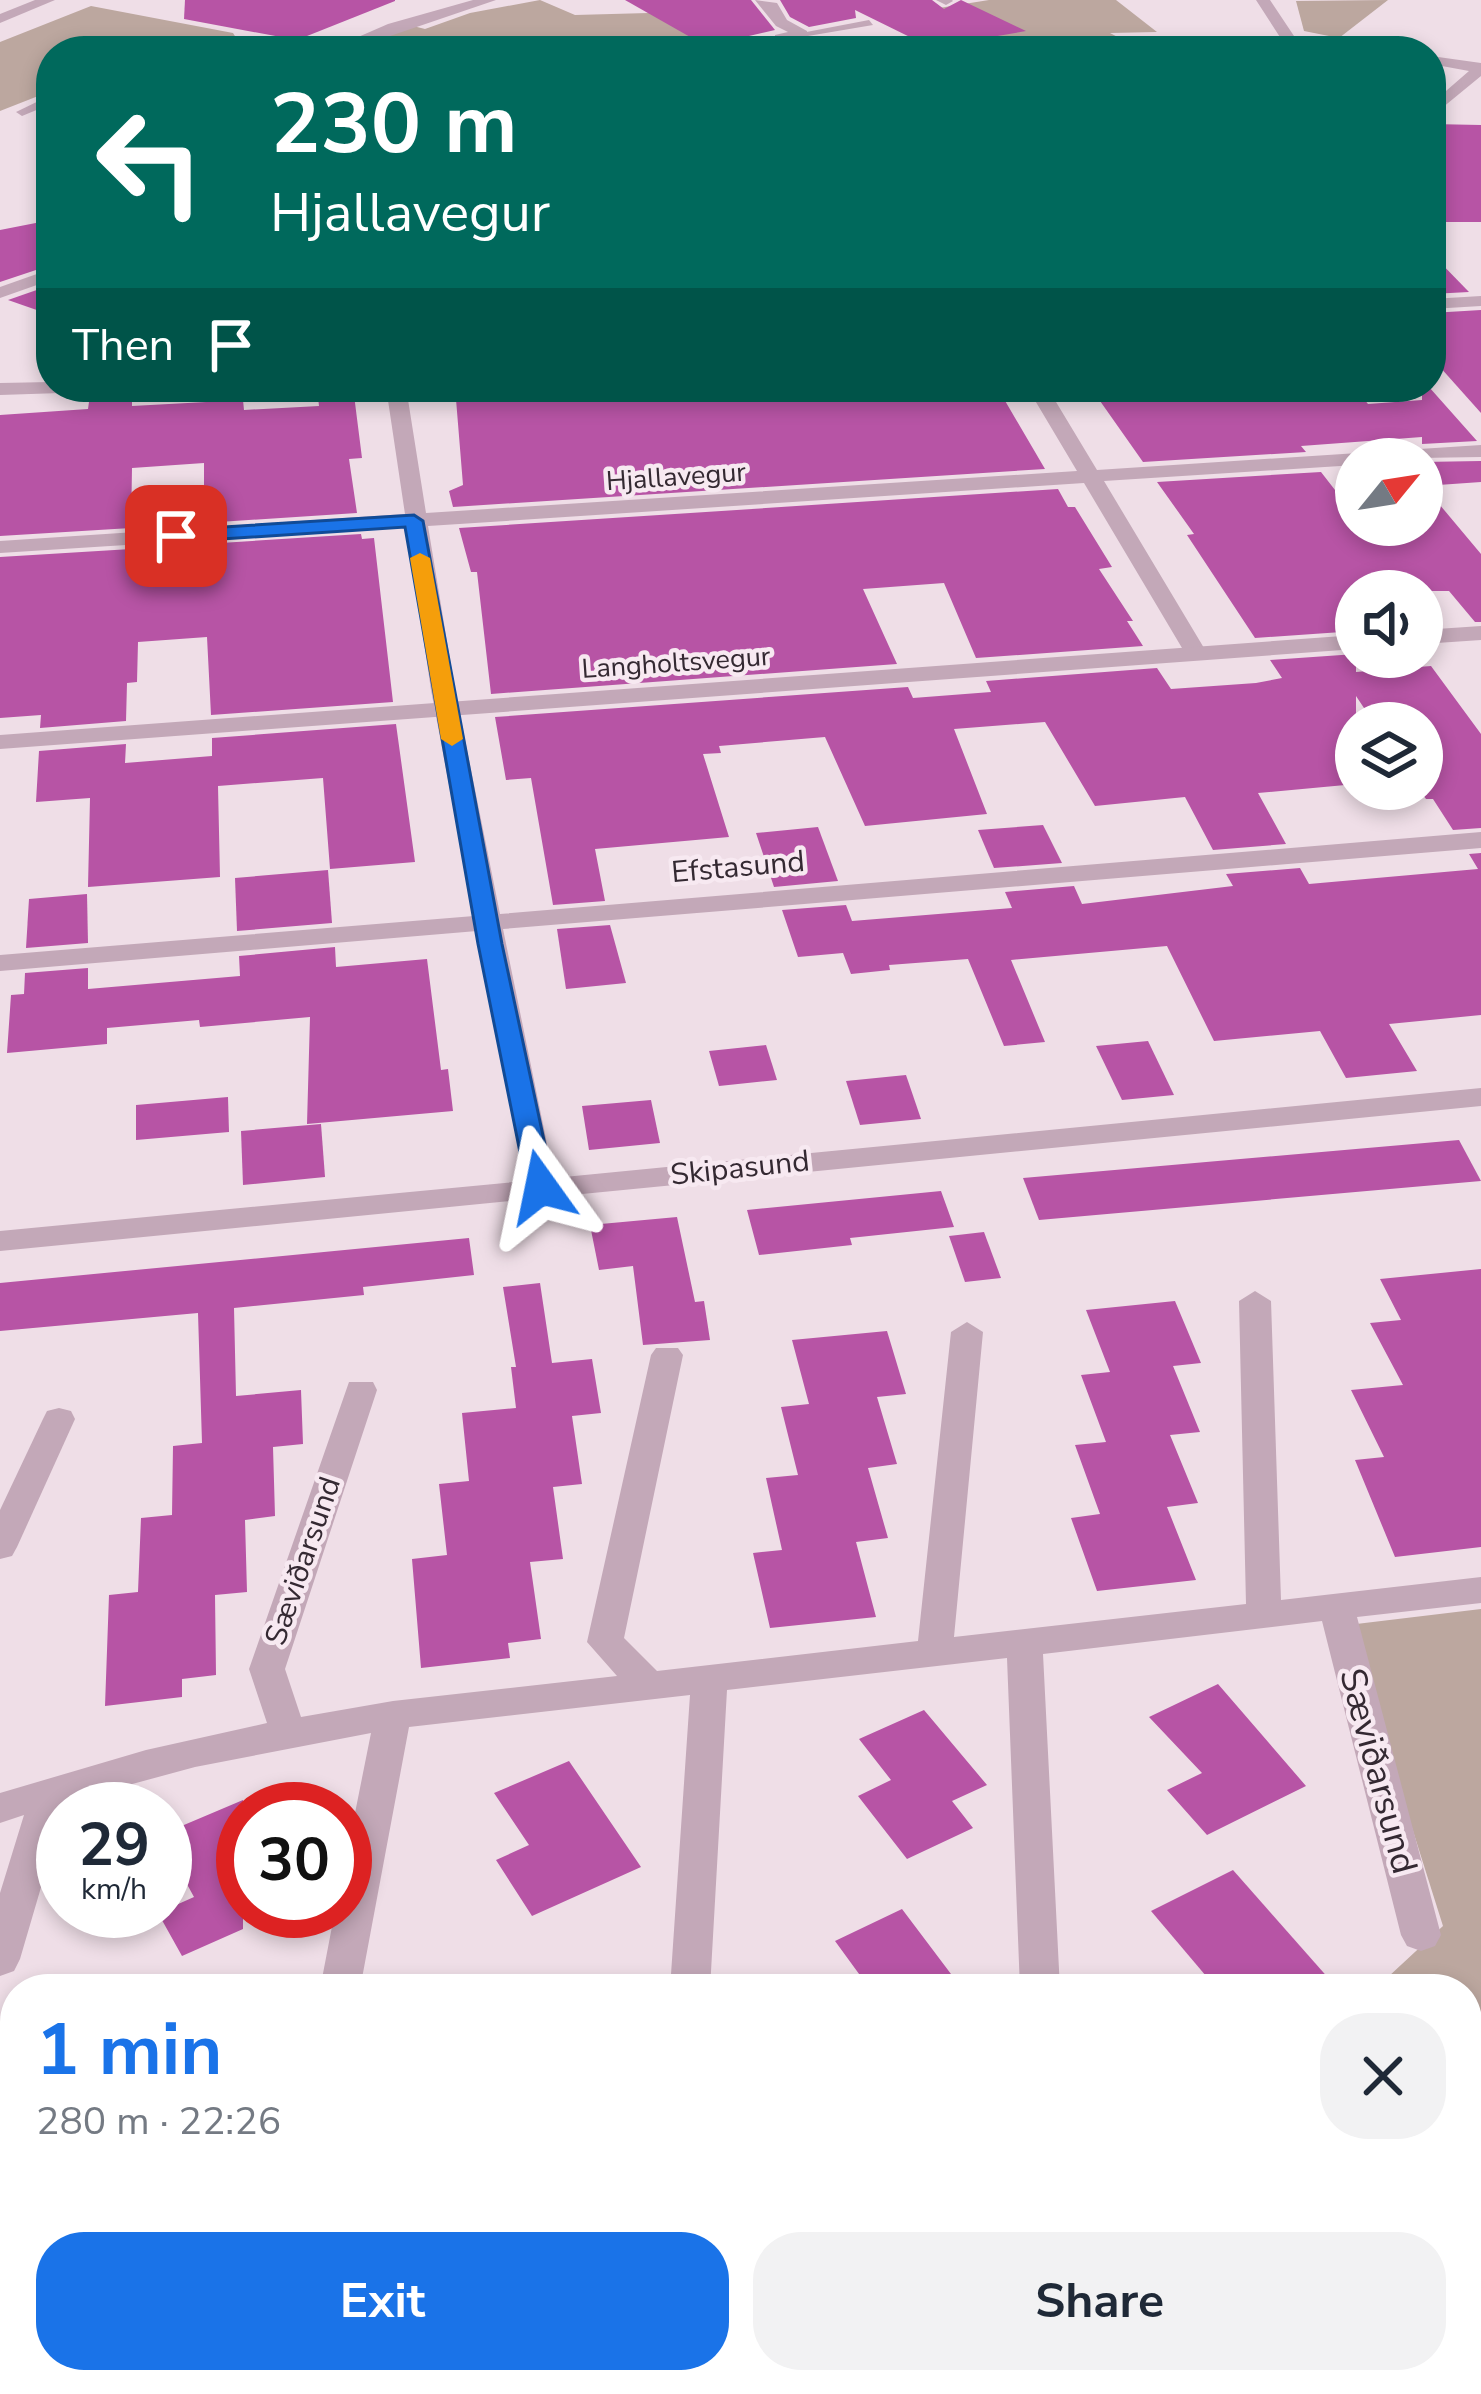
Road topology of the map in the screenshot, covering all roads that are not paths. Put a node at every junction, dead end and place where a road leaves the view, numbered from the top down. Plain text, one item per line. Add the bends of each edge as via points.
1 (48, 0) edge
2 (489, 0) edge
3 (761, 0) edge
4 (1263, 0) edge
5 (0, 19) edge
6 (868, 22) dead end
7 (370, 36) edge
8 (795, 36) edge
9 (825, 36) edge
10 (1286, 36) edge
11 (1446, 62) edge
12 (1481, 68) edge
13 (1446, 99) edge
14 (36, 106) edge
15 (22, 112) dead end
16 (36, 279) edge
17 (0, 292) edge
18 (1481, 302) edge
19 (1446, 303) edge
20 (36, 388) edge
21 (0, 389) edge
22 (398, 402) edge
23 (1046, 402) edge
24 (1481, 451) edge
25 (1443, 453) edge
26 (1335, 461) edge
27 (1091, 478) junction
28 (414, 521) junction
29 (0, 547) edge
30 (1481, 633) edge
31 (1443, 636) edge
32 (1335, 643) edge
33 (1196, 653) junction
34 (447, 710) junction
35 (0, 742) edge
36 (1481, 840) edge
37 (486, 921) junction
38 (0, 963) edge
39 (1481, 1097) edge
40 (541, 1187) junction
41 (0, 1241) edge
42 (1255, 1301) dead end
43 (967, 1332) dead end
44 (667, 1355) dead end
45 (361, 1390) dead end
46 (59, 1419) dead end
47 (0, 1547) edge
48 (1481, 1590) edge
49 (1336, 1606) junction
50 (1264, 1615) junction
51 (1024, 1643) junction
52 (934, 1653) junction
53 (709, 1679) junction
54 (650, 1686) junction
55 (393, 1715) junction
56 (288, 1732) junction
57 (80, 1782) edge
58 (36, 1796) edge
59 (0, 1808) edge
60 (36, 1838) edge
61 (1421, 1935) dead end
62 (0, 1959) edge
63 (343, 1974) edge
64 (691, 1974) edge
65 (1039, 1974) edge

1 - 5 street
2 - 7 street
3 - 8 street
4 - 10 street
6 - 9 lane
11 - 12 street
12 - 13 street
14 - 15 lane
16 - 17 street
18 - 19 street
20 - 21 street
22 - 28 street
23 - 27 street
24 - 25 street, Hjallavegur
26 - 27 street, Hjallavegur
27 - 28 street, Hjallavegur
27 - 33 street
28 - 29 street, Hjallavegur
28 - 34 street
30 - 31 street
32 - 33 street, Langholtsvegur
33 - 34 street, Langholtsvegur
34 - 35 street, Langholtsvegur
34 - 37 street
36 - 37 street, Efstasund
37 - 38 street, Efstasund
37 - 40 street
39 - 40 street, Skipasund
40 - 41 street, Skipasund
42 - 50 street
43 - 52 street
44 - 54 street via 605,1642
45 - 56 street, Sæviðarsund via 267,1669
46 - 47 street
48 - 49 street
49 - 50 street
49 - 61 street, Sæviðarsund
50 - 51 street
51 - 52 street
51 - 65 street
52 - 53 street
53 - 54 street
53 - 64 street
54 - 55 street
55 - 56 street
55 - 63 street
56 - 57 street
58 - 59 street
60 - 62 street

